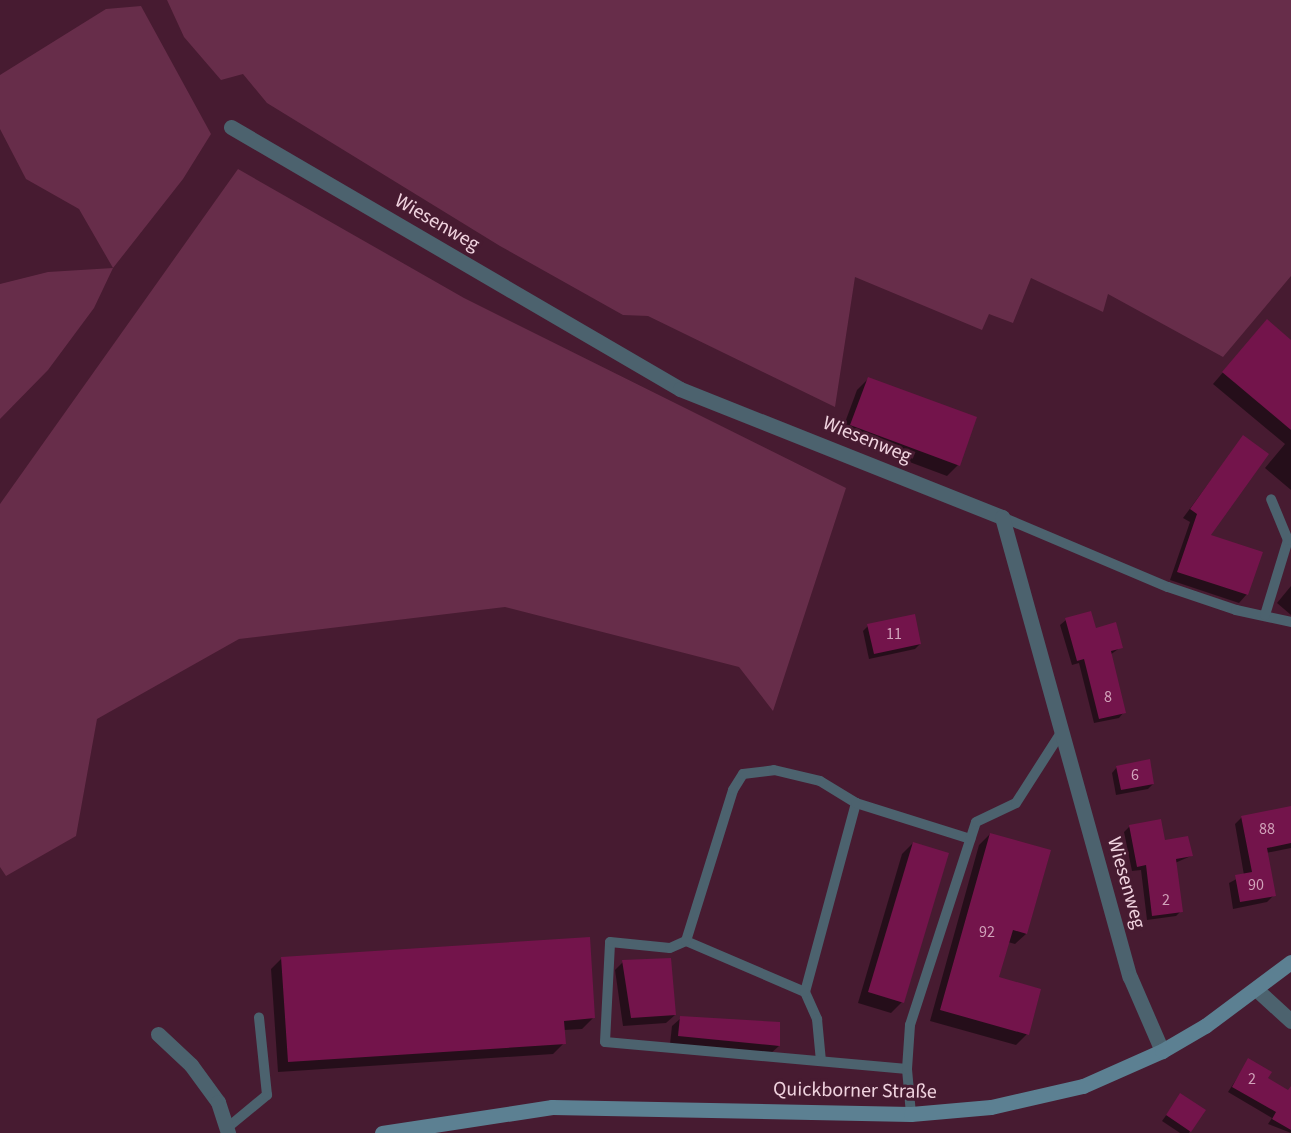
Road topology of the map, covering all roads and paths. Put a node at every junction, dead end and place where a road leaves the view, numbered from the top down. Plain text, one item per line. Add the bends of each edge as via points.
1 (231, 127) dead end
2 (1271, 499) dead end
3 (1002, 517) junction
4 (1265, 615) junction
5 (1291, 622) edge
6 (1062, 731) junction
7 (856, 803) junction
8 (970, 839) junction
9 (686, 941) junction
10 (1291, 962) edge
11 (1257, 990) junction
12 (805, 992) junction
13 (259, 1017) dead end
14 (1291, 1021) edge
15 (158, 1034) dead end
16 (1162, 1051) junction
17 (821, 1061) junction
18 (907, 1069) junction
19 (911, 1114) junction
20 (227, 1131) edge
21 (382, 1133) edge

1 - 3 street, Wiesenweg via 680,389
2 - 4 lane via 1288,540
3 - 4 lane via 1168,587 1236,610
3 - 6 street, Wiesenweg
4 - 5 lane
6 - 8 lane via 1016,803 976,822
6 - 16 street, Wiesenweg via 1130,977
7 - 8 lane
7 - 9 lane via 820,781 774,770 743,774 733,790
7 - 12 lane
8 - 18 lane via 910,1025
9 - 12 lane
9 - 17 lane via 670,948 610,942 605,1042
10 - 11 main road, Quickborner Straße
11 - 14 street
11 - 16 main road, Quickborner Straße
12 - 17 lane via 817,1018
13 - 20 lane via 267,1095
15 - 20 street via 191,1065 218,1102
16 - 19 main road, Quickborner Straße via 1083,1086 991,1107
17 - 18 lane
18 - 19 lane
19 - 21 main road, Quickborner Straße via 552,1107

